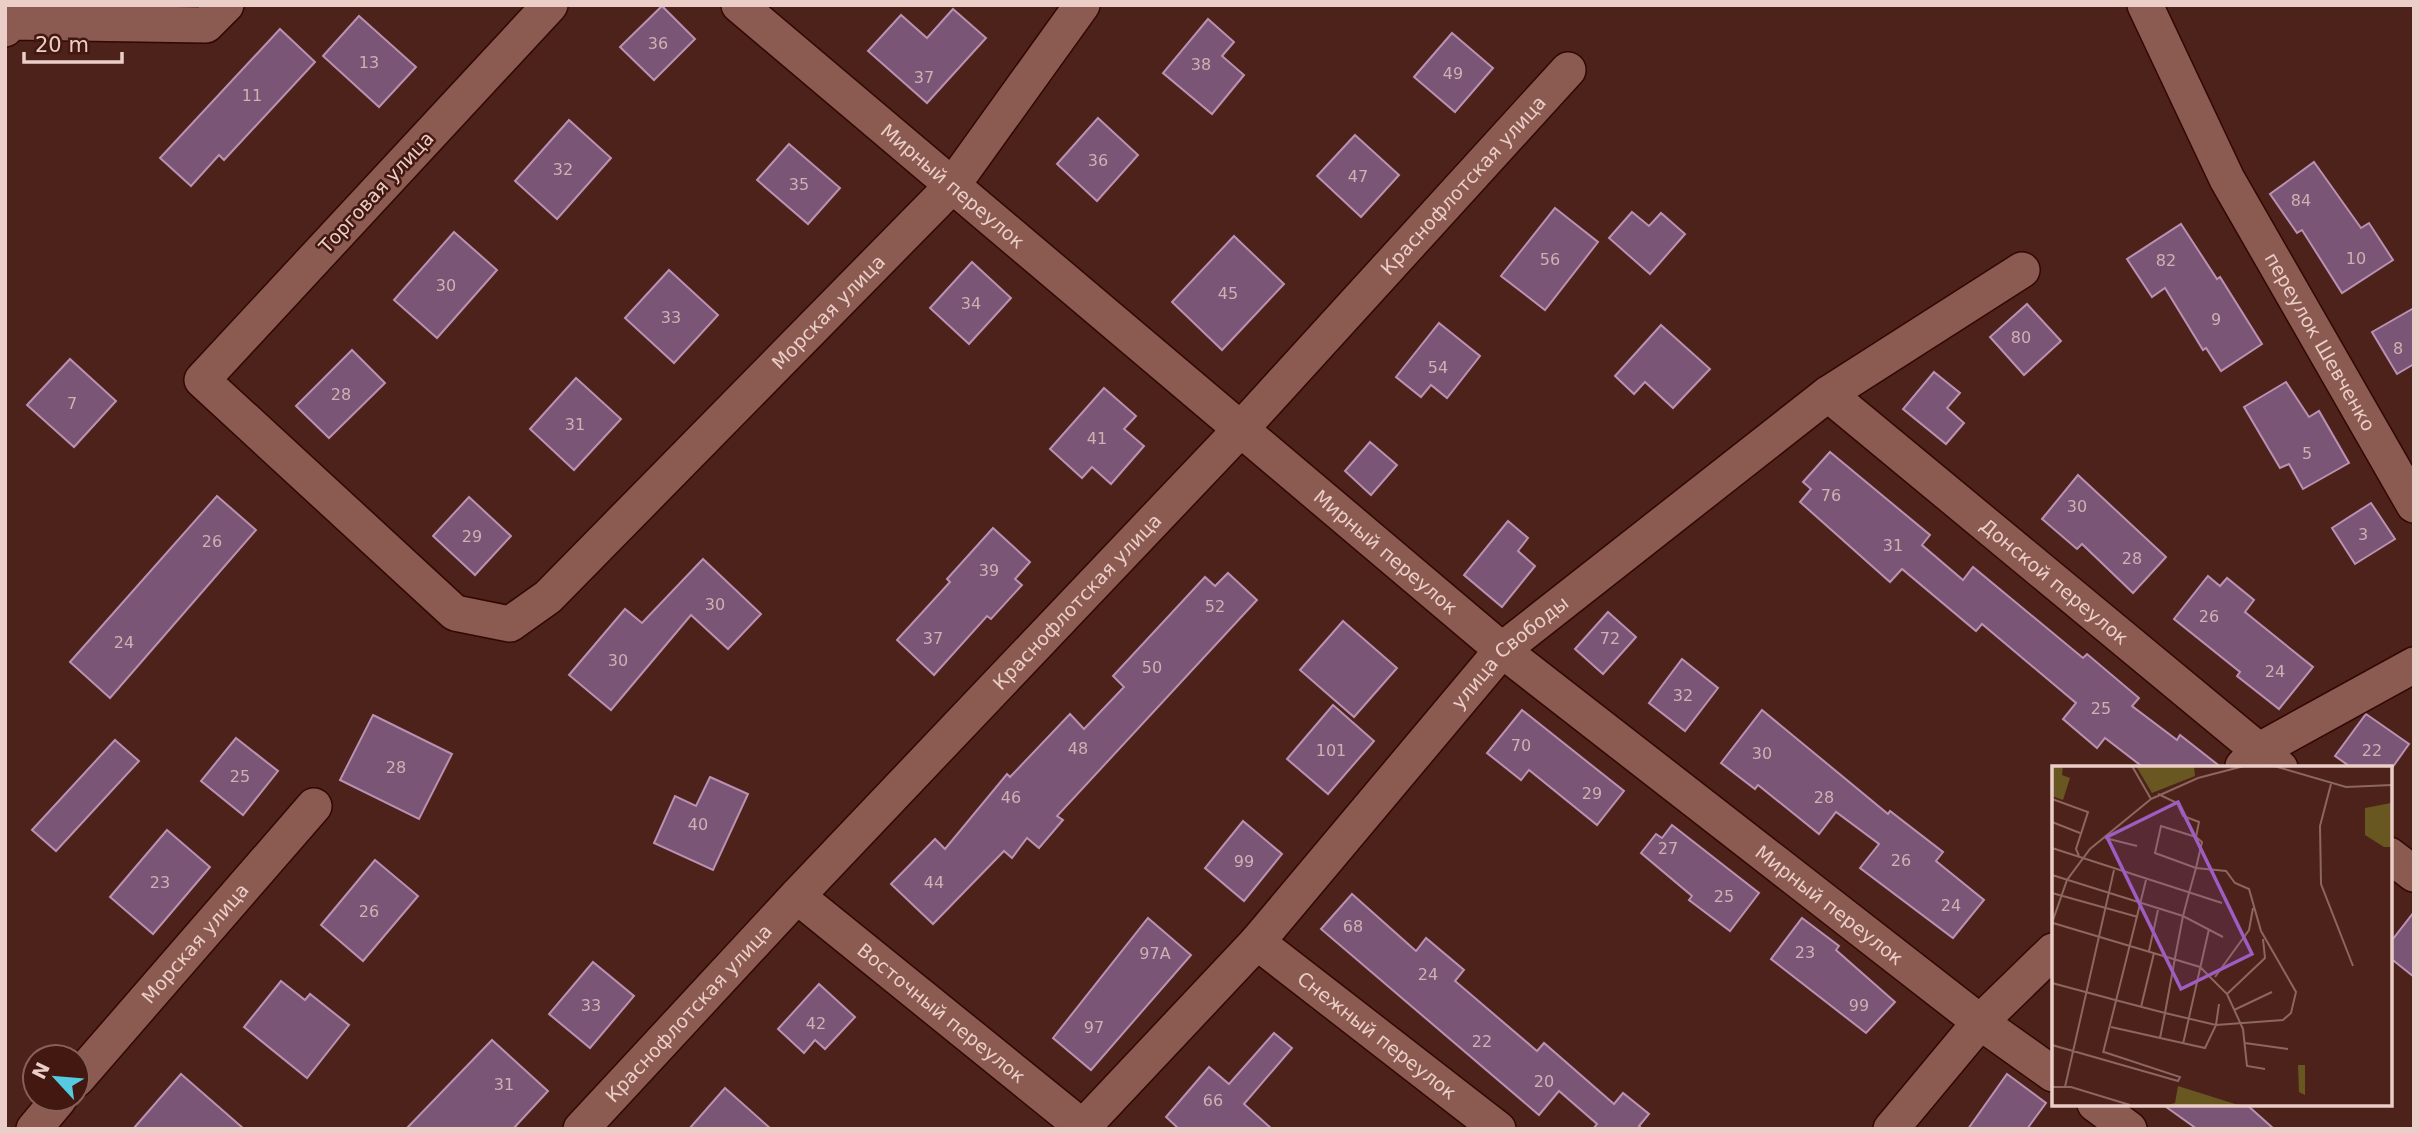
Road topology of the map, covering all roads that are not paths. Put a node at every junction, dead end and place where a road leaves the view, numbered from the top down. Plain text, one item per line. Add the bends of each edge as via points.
1 (226, 5) edge
2 (550, 5) edge
3 (739, 5) edge
4 (1082, 5) edge
5 (2145, 5) edge
6 (5, 29) edge
7 (1568, 70) dead end
8 (952, 186) junction
9 (2022, 270) dead end
10 (202, 380) joint
11 (1828, 394) junction
12 (1239, 431) junction
13 (2414, 505) edge
14 (1502, 650) junction
15 (2414, 665) edge
16 (2260, 763) edge
17 (314, 806) dead end
18 (2391, 857) edge
19 (2414, 874) edge
20 (797, 896) junction
21 (1257, 942) junction
22 (2052, 952) edge
23 (1980, 1022) junction
24 (91, 1063) edge
25 (2052, 1073) edge
26 (2098, 1106) edge
27 (48, 1113) edge
28 (1083, 1128) edge
29 (34, 1129) edge
30 (582, 1129) edge
31 (1498, 1129) edge
32 (1891, 1129) edge
33 (2129, 1129) edge

1 - 6 street via 206,25 11,22
2 - 10 street, Торговая улица
3 - 8 street, Мирный переулок
4 - 8 street, Морская улица
5 - 13 street, переулок Шевченко via 2227,178
7 - 12 street, Краснофлотская улица
8 - 10 street, Морская улица via 548,597 510,624 456,613
8 - 12 street, Мирный переулок
9 - 11 street, улица Свободы
11 - 14 street, улица Свободы
11 - 16 street, Донской переулок
12 - 14 street, Мирный переулок
12 - 20 street, Краснофлотская улица
14 - 21 street, улица Свободы
14 - 23 street, Мирный переулок
15 - 16 street
17 - 24 street, Морская улица
18 - 19 street
20 - 28 street, Восточный переулок
20 - 30 street, Краснофлотская улица
21 - 28 street, улица Свободы
21 - 31 street, Снежный переулок
22 - 23 street
23 - 25 street, Мирный переулок
23 - 32 street
26 - 33 street
27 - 29 street

